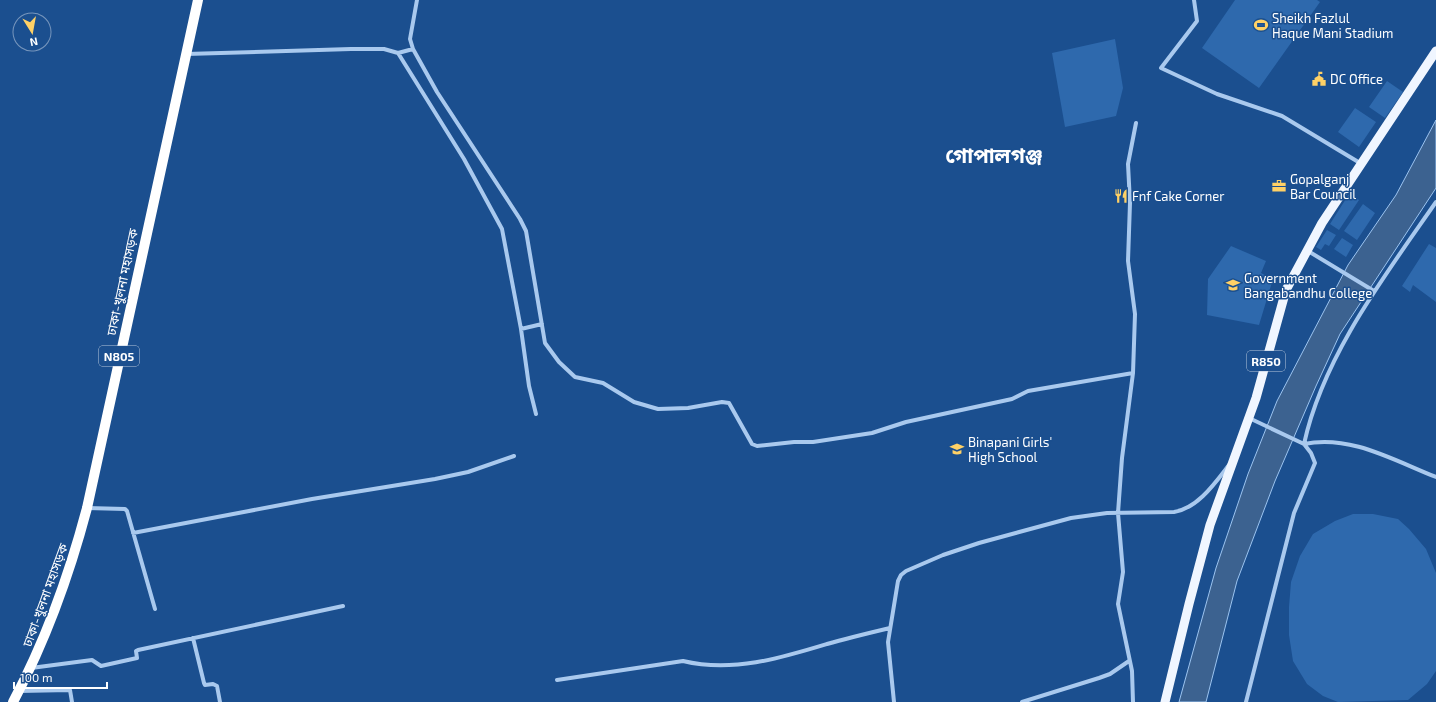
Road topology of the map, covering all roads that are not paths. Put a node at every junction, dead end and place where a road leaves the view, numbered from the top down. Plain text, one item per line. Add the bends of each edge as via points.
1 (198, 0) edge
2 (417, 0) edge
3 (1194, 0) edge
4 (412, 50) junction
5 (1436, 51) edge
6 (399, 53) junction
7 (186, 54) junction
8 (1136, 123) dead end
9 (1360, 163) junction
10 (1436, 202) edge
11 (1307, 251) junction
12 (1374, 291) junction
13 (540, 325) junction
14 (523, 328) junction
15 (1133, 373) junction
16 (536, 414) dead end
17 (1249, 418) junction
18 (1302, 443) junction
19 (514, 456) dead end
20 (1234, 458) junction
21 (1436, 477) edge
22 (87, 508) junction
23 (1118, 513) junction
24 (133, 533) junction
25 (343, 606) dead end
26 (155, 609) dead end
27 (890, 628) junction
28 (192, 638) junction
29 (1129, 661) junction
30 (30, 668) junction
31 (557, 680) dead end
32 (19, 691) junction
33 (13, 702) edge
34 (72, 702) edge
35 (220, 702) edge
36 (894, 702) edge
37 (1022, 702) edge
38 (1133, 702) edge
39 (1166, 702) edge
40 (1246, 702) edge

1 - 7 highway, ঢাকা-খুলনা মহাসড়ক / N805
2 - 4 street via 410,39
3 - 9 street via 1197,22 1161,68 1217,94 1282,116
4 - 6 street
4 - 13 street via 523,225
5 - 9 main road, R850
6 - 7 street via 384,49 351,49
6 - 14 street via 464,159 502,229
7 - 22 highway, ঢাকা-খুলনা মহাসড়ক / N805
8 - 15 street via 1128,164 1128,261 1135,314
9 - 11 main road, R850
10 - 12 street
11 - 12 street
11 - 17 main road, R850 via 1284,296
12 - 18 street via 1348,335 1317,400
13 - 14 street
13 - 15 street via 545,343 559,362 575,377 603,383 634,402 658,409 729,403 752,444 756,446 813,442 872,433 906,422 1012,399 1028,391
14 - 16 street via 529,386
15 - 23 street
17 - 18 street
17 - 20 main road, R850
18 - 21 street via 1354,444
18 - 40 street via 1311,453 1315,463 1294,513
19 - 24 street via 468,472 435,479
20 - 23 street via 1204,494 1182,510
20 - 39 main road, R850 via 1197,569
22 - 24 street via 125,509
22 - 30 highway, ঢাকা-খুলনা মহাসড়ক / N805 via 63,592
23 - 27 street via 1072,518 1030,528 915,566 898,580
23 - 29 street via 1123,572 1118,604
24 - 26 street
25 - 28 street
27 - 31 street via 780,658 724,666 683,661
27 - 36 street via 888,642
28 - 30 street via 138,650 137,658 101,666 92,660
28 - 35 street via 204,683 217,686
29 - 37 street via 1110,674
29 - 38 street via 1132,671
30 - 32 highway, ঢাকা-খুলনা মহাসড়ক / N805
32 - 33 highway, ঢাকা-খুলনা মহাসড়ক / N805
32 - 34 street via 70,690

